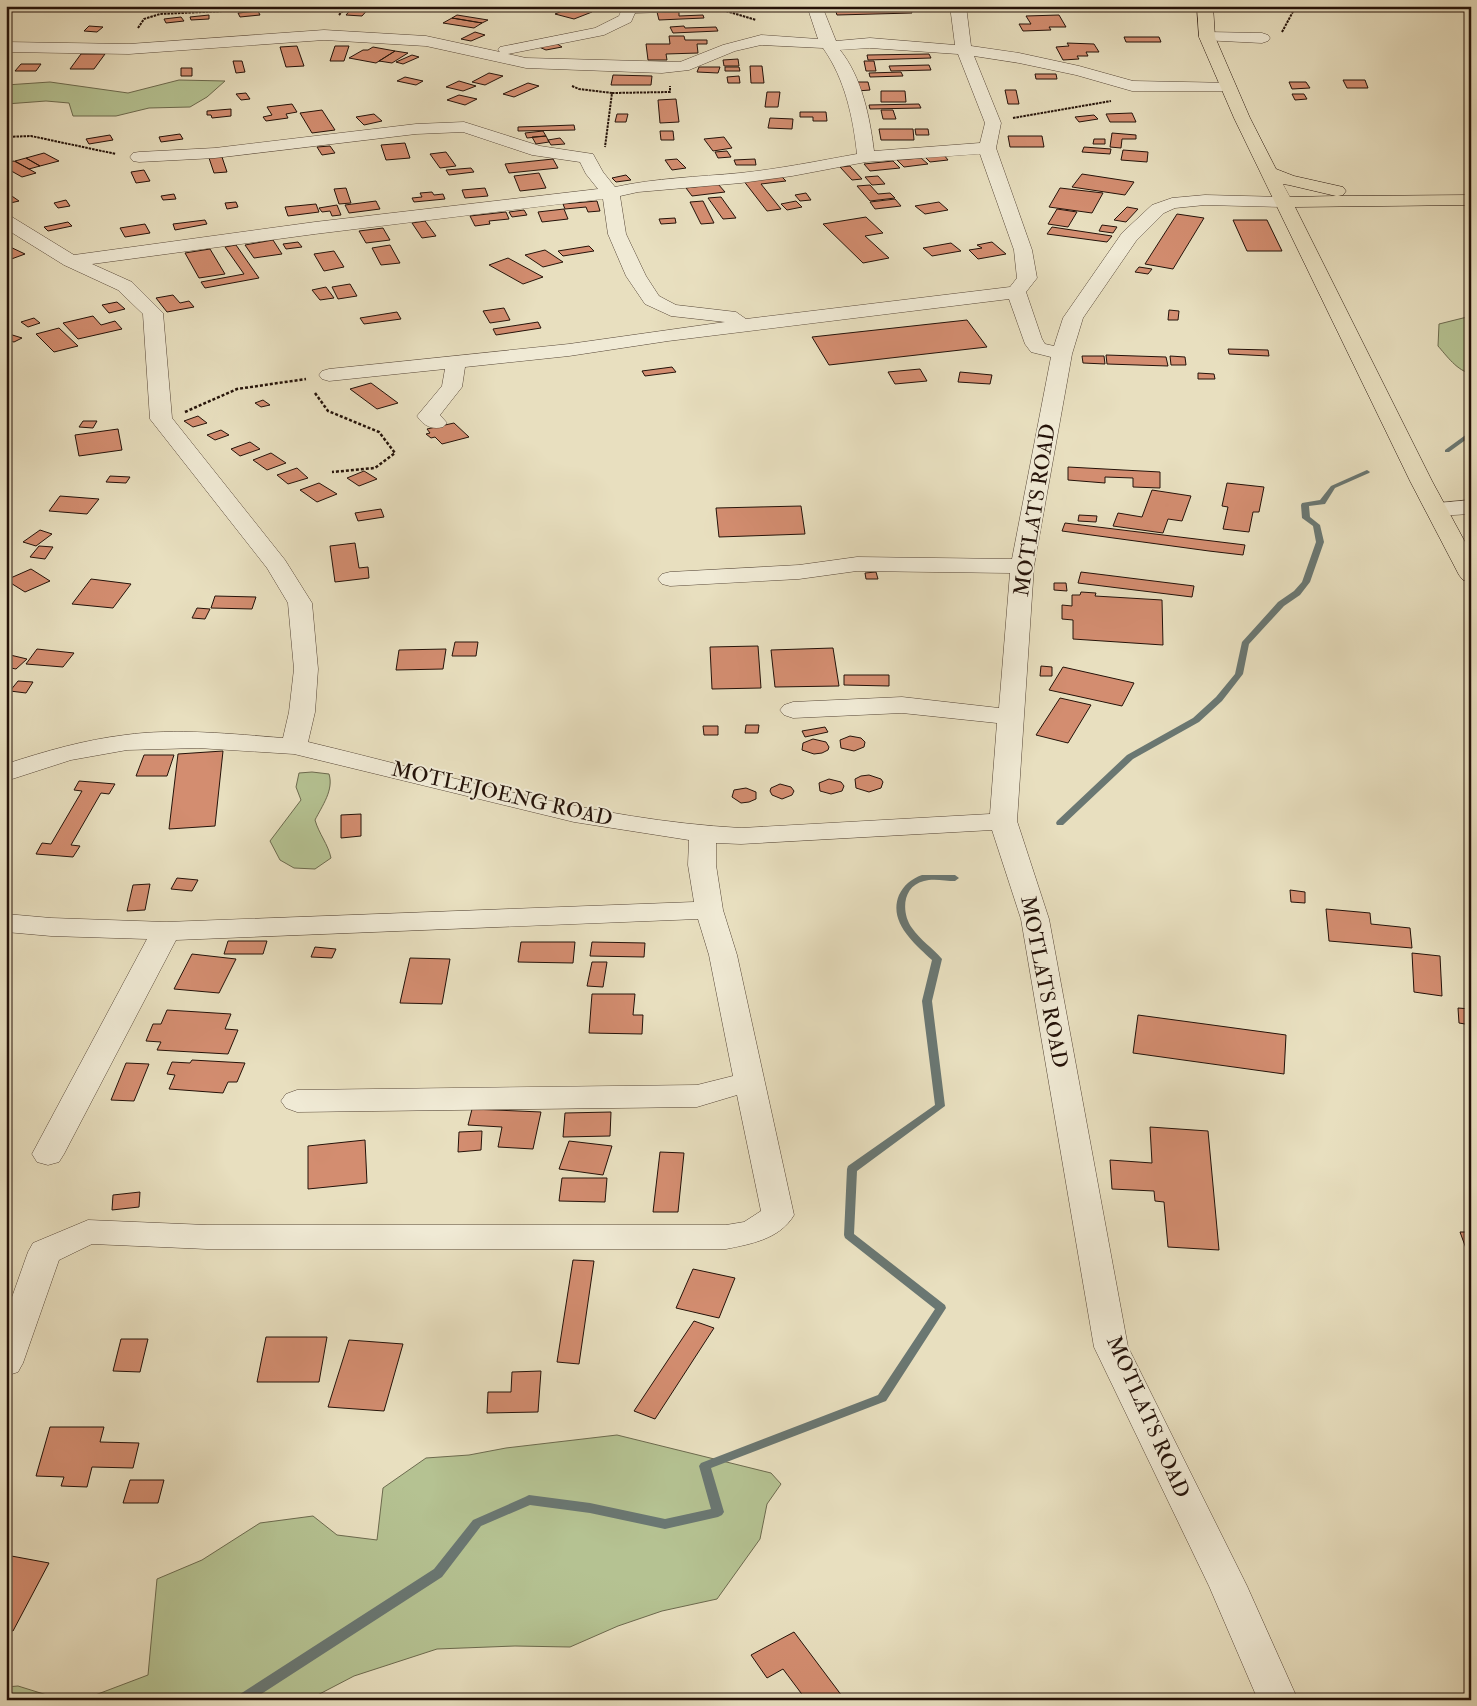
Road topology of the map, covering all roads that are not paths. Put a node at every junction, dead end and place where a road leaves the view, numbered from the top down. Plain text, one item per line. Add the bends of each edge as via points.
1 (696, 6) edge
2 (814, 6) edge
3 (958, 6) edge
4 (1205, 6) edge
5 (628, 7) edge
6 (1207, 37) junction
7 (1262, 38) dead end
8 (830, 45) junction
9 (6, 47) edge
10 (964, 50) junction
11 (486, 53) junction
12 (1228, 86) junction
13 (987, 148) junction
14 (139, 157) road end
15 (866, 157) junction
16 (1268, 172) junction
17 (611, 193) junction
18 (1385, 200) junction
19 (1471, 200) edge
20 (1283, 202) junction
21 (6, 221) edge
22 (1310, 226) junction
23 (71, 262) junction
24 (1016, 292) junction
25 (742, 326) junction
26 (1062, 354) junction
27 (456, 361) junction
28 (328, 375) road end
29 (436, 423) dead end
30 (1471, 507) edge
31 (1436, 509) junction
32 (1022, 566) junction
33 (1471, 575) edge
34 (670, 579) dead end
35 (792, 710) dead end
36 (1012, 717) junction
37 (294, 746) junction
38 (6, 773) edge
39 (1003, 821) junction
40 (703, 834) junction
41 (709, 910) junction
42 (6, 923) edge
43 (166, 932) junction
44 (750, 1081) junction
45 (297, 1100) dead end
46 (48, 1154) dead end
47 (6, 1363) edge
48 (1278, 1700) edge

1 - 5 street
2 - 8 street
3 - 10 street
4 - 6 main road
5 - 11 street via 626,19 599,32 516,50
6 - 7 street
6 - 12 main road
8 - 10 street via 870,43
8 - 11 street via 761,40 729,48 683,67 669,68 526,63
8 - 15 street via 840,60 861,115
9 - 11 street via 129,49 324,35 417,40
10 - 12 street via 1019,58 1132,86
10 - 13 street via 993,123
12 - 16 main road
13 - 15 street
13 - 24 street via 1023,250 1027,278
14 - 17 street via 294,146 416,129 464,127 538,151 587,158
15 - 17 street via 750,177 638,187
16 - 18 main road via 1318,187
16 - 20 main road
17 - 23 street via 316,228
17 - 25 street via 617,234 636,276 652,300 671,310 729,316
18 - 19 main road
18 - 20 main road
18 - 22 main road via 1334,211
20 - 22 main road
20 - 26 street, MOTLATS ROAD via 1205,200 1172,203 1158,208 1129,237 1073,318
21 - 23 street
22 - 31 main road
23 - 37 street via 126,286 153,313 161,419 277,565 300,603 306,669 302,712
24 - 25 street
24 - 26 street via 1032,340 1038,348
25 - 27 street via 569,350
26 - 32 street, MOTLATS ROAD
27 - 28 street
27 - 29 street via 452,388 428,416
30 - 31 street
31 - 33 main road
32 - 34 street via 857,564 799,572
32 - 36 street, MOTLATS ROAD
35 - 36 street via 902,704
36 - 39 street, MOTLATS ROAD
37 - 38 street, MOTLEJOENG ROAD via 198,740 127,742 66,753
37 - 40 street, MOTLEJOENG ROAD via 574,814
39 - 40 street, MOTLEJOENG ROAD via 741,836
39 - 48 street, MOTLATS ROAD via 1035,919 1111,1347 1228,1586
40 - 41 street via 702,865
41 - 43 street
41 - 44 street via 723,955
42 - 43 street
43 - 46 street
44 - 45 street via 697,1096
44 - 47 street via 778,1215 753,1232 726,1237 206,1237 88,1232 45,1252

